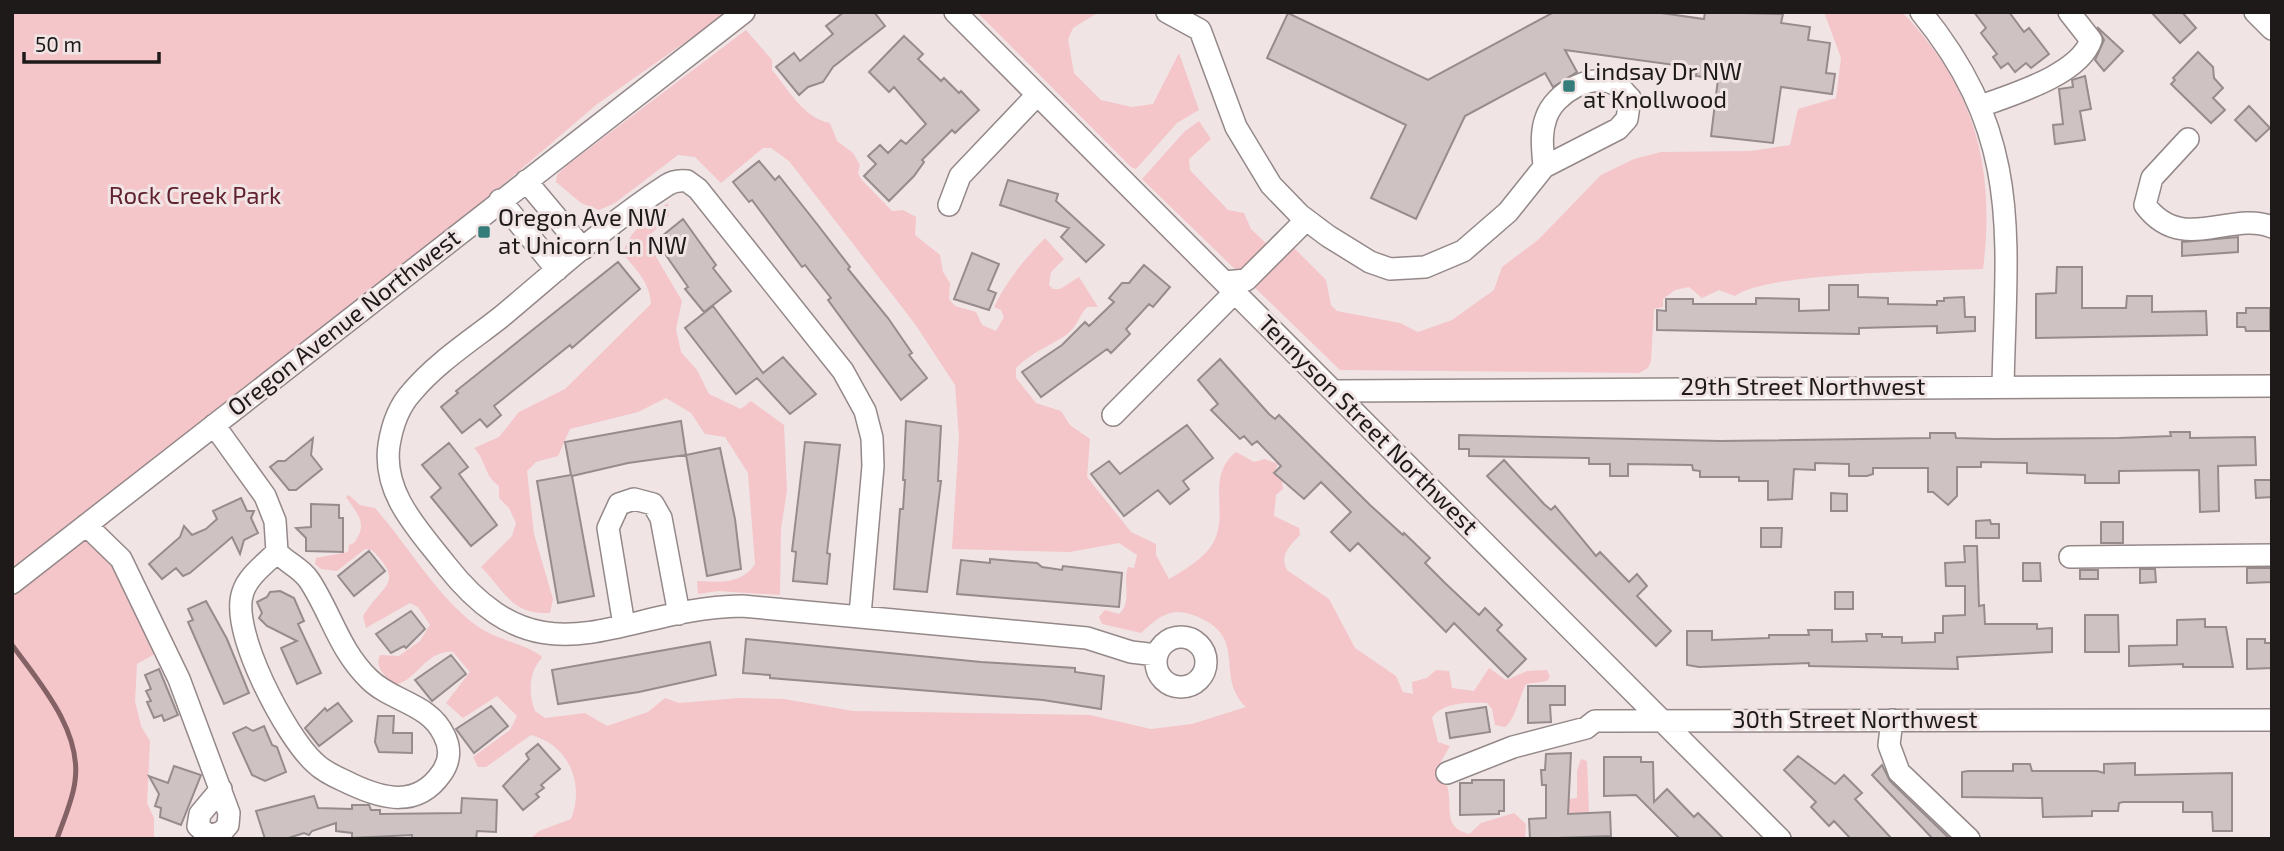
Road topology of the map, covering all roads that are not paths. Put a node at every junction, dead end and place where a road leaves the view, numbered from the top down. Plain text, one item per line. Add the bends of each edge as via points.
1 (744, 12) edge
2 (955, 12) edge
3 (1167, 12) edge
4 (1921, 12) edge
5 (2069, 12) edge
6 (2255, 12) edge
7 (2272, 29) edge
8 (1037, 95) junction
9 (1981, 106) junction
10 (2188, 139) dead end
11 (1545, 167) junction
12 (526, 181) junction
13 (500, 200) junction
14 (949, 205) dead end
15 (1306, 220) junction
16 (2272, 227) edge
17 (583, 249) junction
18 (557, 270) junction
19 (1230, 287) junction
20 (2272, 386) edge
21 (2003, 387) junction
22 (1334, 391) junction
23 (1113, 415) dead end
24 (214, 425) junction
25 (86, 525) junction
26 (278, 552) junction
27 (2272, 555) edge
28 (2070, 556) dead end
29 (12, 583) edge
30 (679, 614) junction
31 (860, 615) junction
32 (624, 625) junction
33 (1157, 655) dead end
34 (1661, 719) junction
35 (1892, 720) junction
36 (2272, 720) edge
37 (1447, 773) dead end
38 (221, 789) dead end
39 (1780, 839) edge
40 (1969, 839) edge

1 - 12 street, Oregon Avenue Northwest
2 - 8 street, Tennyson Street Northwest
3 - 15 street via 1200,30 1253,160
4 - 9 street
5 - 9 street via 2091,40 2085,51 2049,79
6 - 7 street
8 - 14 street via 960,176
8 - 19 street, Tennyson Street Northwest
9 - 21 street via 1994,140 2005,197
10 - 16 street via 2152,178 2146,205 2156,219 2186,229 2259,222
11 - 11 street via 1618,128 1627,118 1630,98 1617,85 1600,81 1584,82 1557,99 1546,116 1542,139
11 - 15 street via 1479,239 1425,267 1390,268 1370,262
12 - 13 street, Oregon Avenue Northwest
12 - 17 street
13 - 18 street
13 - 24 street, Oregon Avenue Northwest
15 - 19 street via 1246,280
17 - 18 street
17 - 31 street via 667,184 680,180 693,184 843,371 865,411 873,445
18 - 32 street via 410,394 391,434 391,481 405,512 464,587 495,615 546,634
19 - 22 street, Tennyson Street Northwest
19 - 23 street
20 - 21 street, 29th Street Northwest
21 - 22 street, 29th Street Northwest
22 - 34 street, Tennyson Street Northwest
24 - 25 street, Oregon Avenue Northwest
24 - 26 street via 265,496 275,521
25 - 29 street, Oregon Avenue Northwest
25 - 38 street via 121,559 178,679
26 - 26 street via 310,581 339,642 358,668 382,689 426,713 441,729 449,747 448,761 429,788 409,797 381,797 320,768 297,743 262,681 240,612 244,588
27 - 28 street
30 - 31 street via 742,606
30 - 32 street
30 - 32 street via 661,518 653,504 634,499 619,504 608,528
31 - 33 street via 1087,638
34 - 35 street, 30th Street Northwest
34 - 37 street, 30th Street Northwest via 1595,720 1586,728 1513,747
34 - 39 street, Tennyson Street Northwest
35 - 36 street, 30th Street Northwest
35 - 40 street via 1889,746 1899,772

